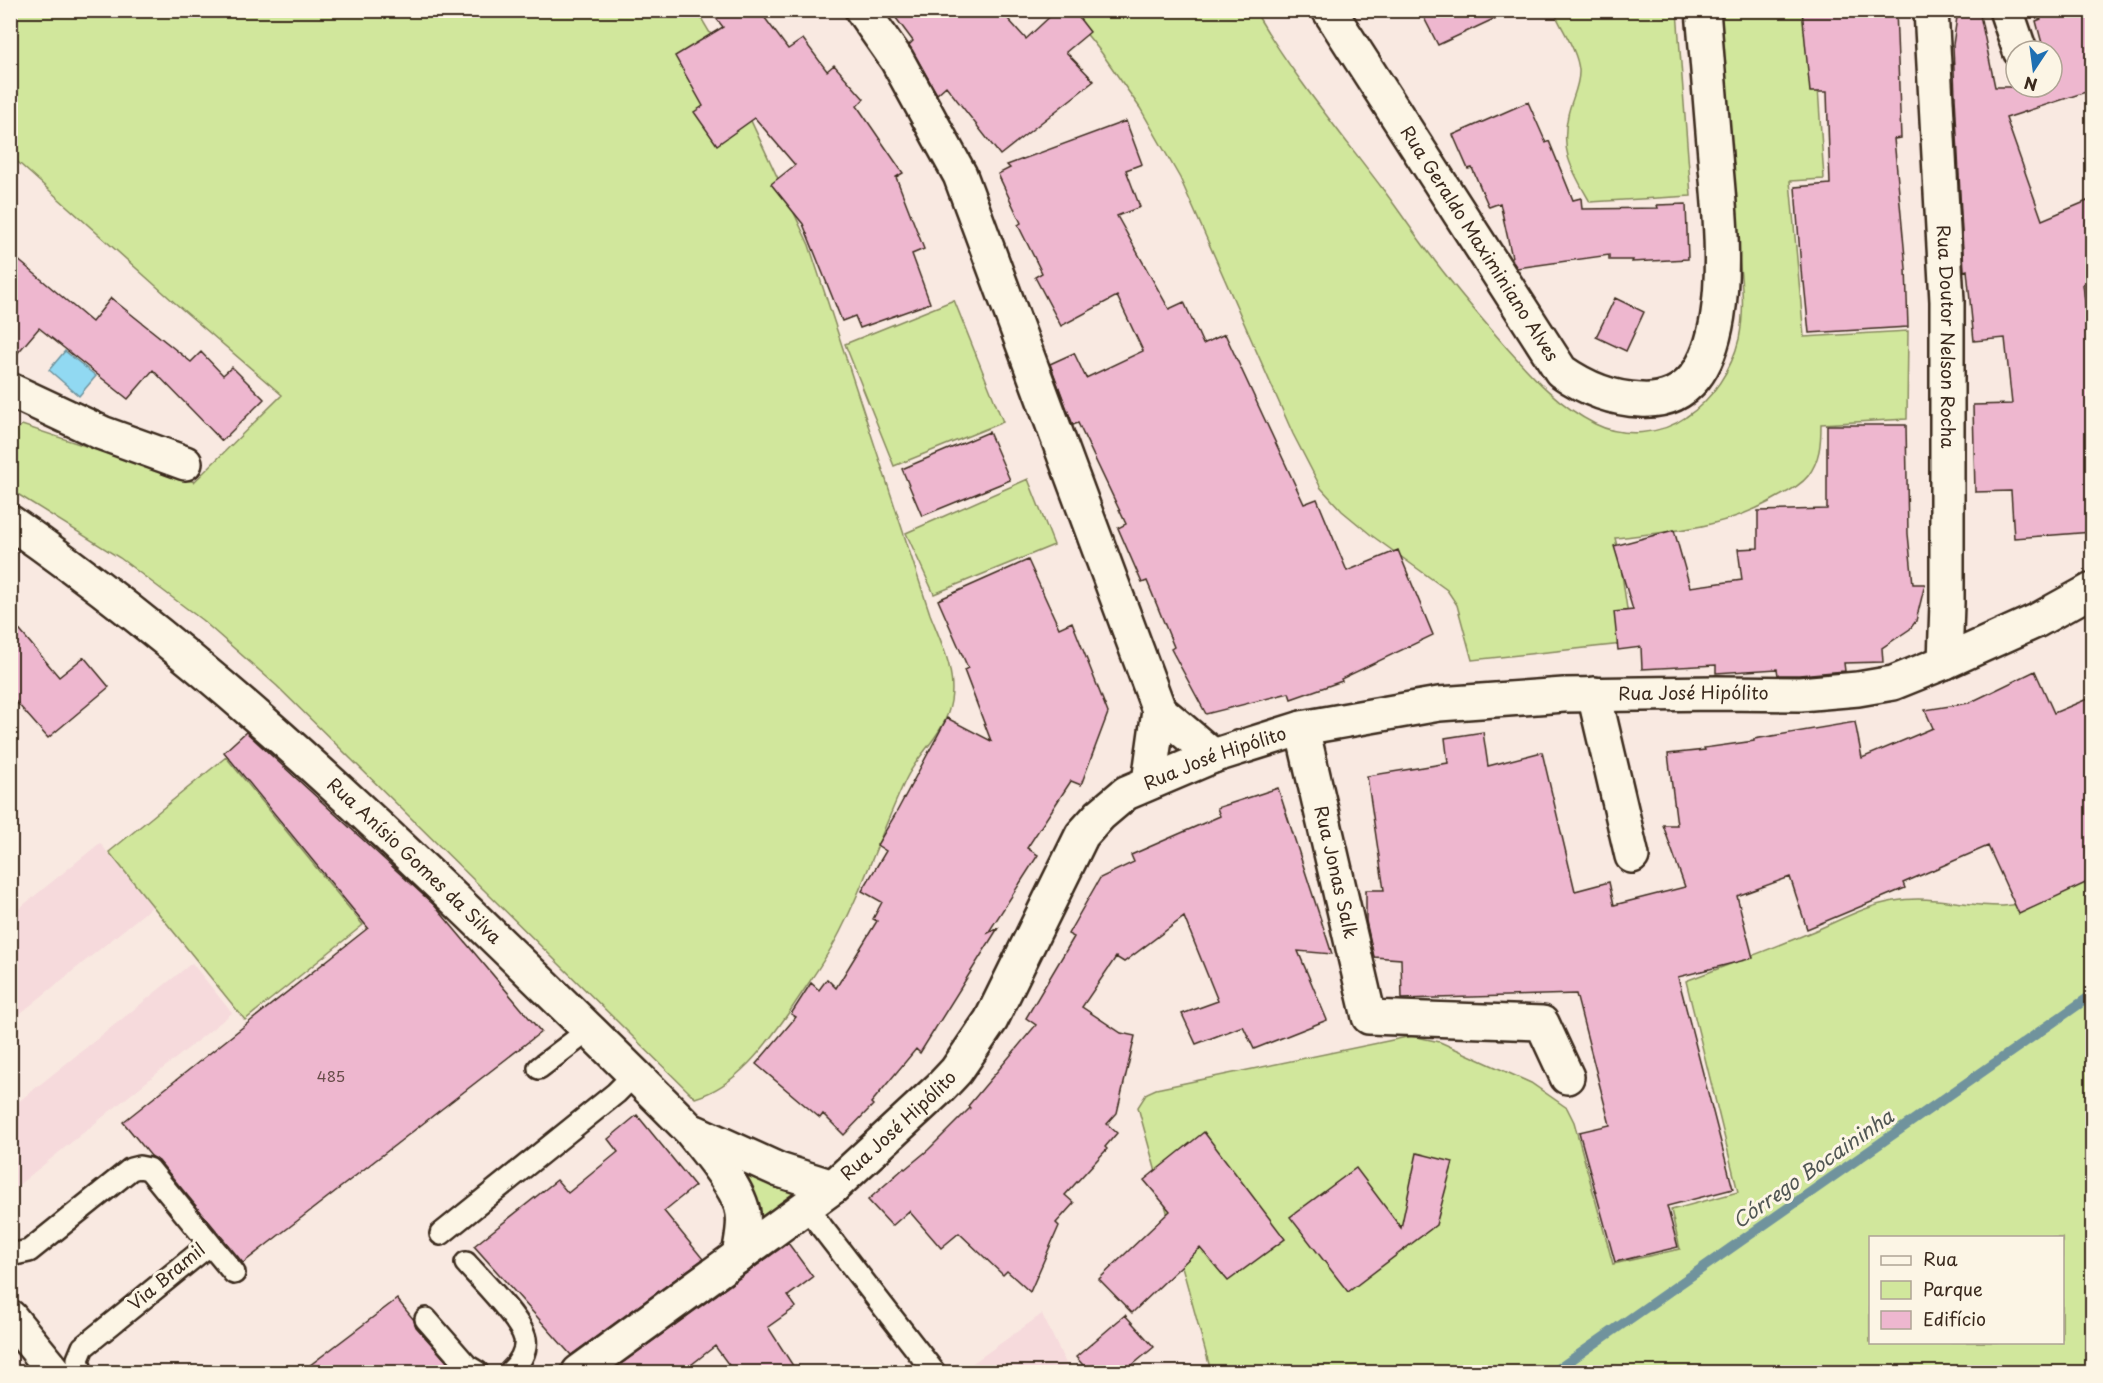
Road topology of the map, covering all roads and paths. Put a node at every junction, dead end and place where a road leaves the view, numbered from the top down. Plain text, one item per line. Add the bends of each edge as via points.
1 (862, 10) edge
2 (1329, 10) edge
3 (1703, 10) edge
4 (1931, 10) edge
5 (2006, 10) edge
6 (2016, 39) edge
7 (10, 390) edge
8 (185, 463) dead end
9 (10, 522) edge
10 (2092, 590) edge
11 (1945, 662) junction
12 (1594, 694) junction
13 (1159, 710) junction
14 (1302, 728) junction
15 (1213, 756) junction
16 (1149, 782) junction
17 (1632, 856) dead end
18 (589, 1030) junction
19 (539, 1068) dead end
20 (1568, 1077) dead end
21 (626, 1083) junction
22 (690, 1130) junction
23 (832, 1187) junction
24 (806, 1206) junction
25 (441, 1234) dead end
26 (210, 1244) junction
27 (10, 1255) edge
28 (739, 1256) junction
29 (466, 1263) dead end
30 (234, 1273) dead end
31 (10, 1317) edge
32 (426, 1319) dead end
33 (55, 1372) edge
34 (81, 1372) edge
35 (477, 1372) edge
36 (510, 1372) edge
37 (579, 1372) edge
38 (934, 1372) edge

1 - 13 street via 897,60 960,175
2 - 3 street, Rua Geraldo Maximiniano Alves via 1561,371 1598,392 1654,401 1692,382 1704,364 1715,332 1720,297 1722,246
4 - 11 street, Rua Doutor Nelson Rocha via 1947,302
5 - 6 street
7 - 8 street via 102,433
9 - 18 street, Rua Anísio Gomes da Silva via 74,566 272,730 379,825
10 - 11 street, Rua José Hipólito via 2036,621
11 - 12 street, Rua José Hipólito via 1893,682 1858,689 1800,694
12 - 14 street, Rua José Hipólito via 1439,704
12 - 17 street
13 - 15 street
13 - 16 street
14 - 15 street, Rua José Hipólito
14 - 20 street, Rua Jonas Salk via 1369,1017 1542,1023
15 - 16 street, Rua José Hipólito
16 - 23 street, Rua José Hipólito via 1126,793 1083,835 1004,998 956,1071
18 - 19 lane
18 - 21 street, Rua Anísio Gomes da Silva
21 - 22 street, Rua Anísio Gomes da Silva
21 - 25 lane
22 - 23 street via 780,1170
22 - 28 street, Rua Anísio Gomes da Silva via 740,1202 743,1222
23 - 24 street, Rua José Hipólito
24 - 28 street, Rua José Hipólito
24 - 38 lane
26 - 27 lane, Via Bramil via 148,1169 139,1167 131,1168 30,1251
26 - 30 lane
26 - 34 lane, Via Bramil via 83,1347 78,1359
28 - 37 street, Rua José Hipólito
29 - 36 lane via 510,1314 524,1337 523,1355
31 - 33 street
32 - 35 lane via 467,1366

